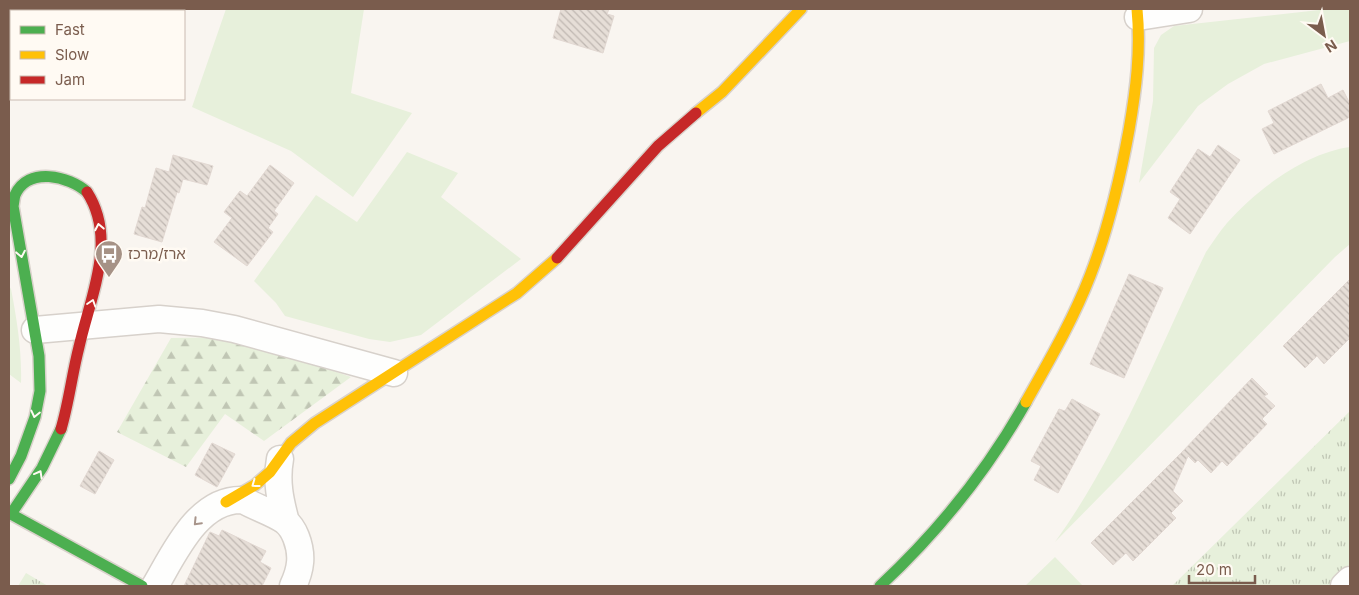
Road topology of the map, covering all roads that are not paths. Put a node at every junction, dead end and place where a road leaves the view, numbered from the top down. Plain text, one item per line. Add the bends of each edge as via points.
1 (801, 9) edge
2 (1189, 9) edge
3 (1138, 13) edge
4 (84, 325) junction
5 (35, 330) junction
6 (394, 373) junction
7 (280, 459) junction
8 (9, 479) edge
9 (226, 502) junction
10 (10, 513) edge
11 (286, 522) junction
12 (1350, 580) edge
13 (142, 586) edge
14 (155, 586) edge
15 (293, 586) edge
16 (880, 586) edge
17 (1344, 586) edge

1 - 6 street via 722,92 658,146 547,268 517,293
2 - 3 street
3 - 16 street via 1135,90 1126,149 1094,266 1073,314 1018,418 976,479 936,528
4 - 5 street
4 -> 5 street via 97,287 100,264 101,234 97,215 88,193 73,181 56,176 36,178 20,187 13,206
4 - 6 street via 159,319 202,323
10 -> 4 street via 32,485 58,438
5 -> 8 street via 40,391 35,417
6 - 7 street via 315,423 292,443
7 -> 9 street via 255,485
7 - 11 street via 277,475
9 - 11 street via 243,500
9 -> 14 street via 205,514 186,534
10 - 13 street
11 - 15 street via 294,533 302,558
12 - 17 street

